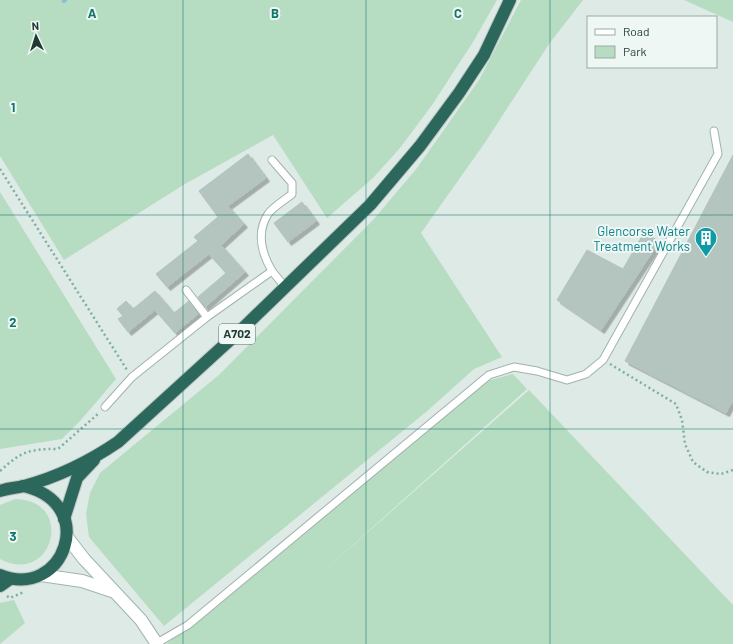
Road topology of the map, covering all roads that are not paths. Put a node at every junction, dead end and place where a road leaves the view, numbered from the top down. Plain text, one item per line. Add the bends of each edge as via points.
1 (510, 0) edge
2 (714, 131) dead end
3 (272, 160) dead end
4 (272, 271) junction
5 (285, 288) junction
6 (186, 290) dead end
7 (207, 317) junction
8 (105, 407) road end
9 (99, 455) junction
10 (23, 486) junction
11 (0, 491) edge
12 (64, 519) junction
13 (67, 537) junction
14 (41, 575) junction
15 (4, 584) edge
16 (113, 592) junction
17 (157, 643) edge

1 - 5 highway, A702 via 484,55 420,146 370,206
2 - 17 lane via 718,154 603,360 586,374 567,380 514,367 489,375 188,625
3 - 4 lane via 292,183 292,194 268,213 262,226 264,256
4 - 5 lane
4 - 7 lane
5 - 9 highway, A702 via 124,436
6 - 7 lane
7 - 8 lane via 132,377
9 - 10 highway, A702 via 61,473
9 - 12 highway, A702 via 77,478
10 - 11 highway, A702
10 - 12 highway, A702 via 37,489 49,496
12 - 13 highway, A702
13 - 14 highway, A702 via 63,551 54,565
13 - 16 street
14 - 15 highway, A702
14 - 16 street via 82,581
16 - 17 street via 142,620

